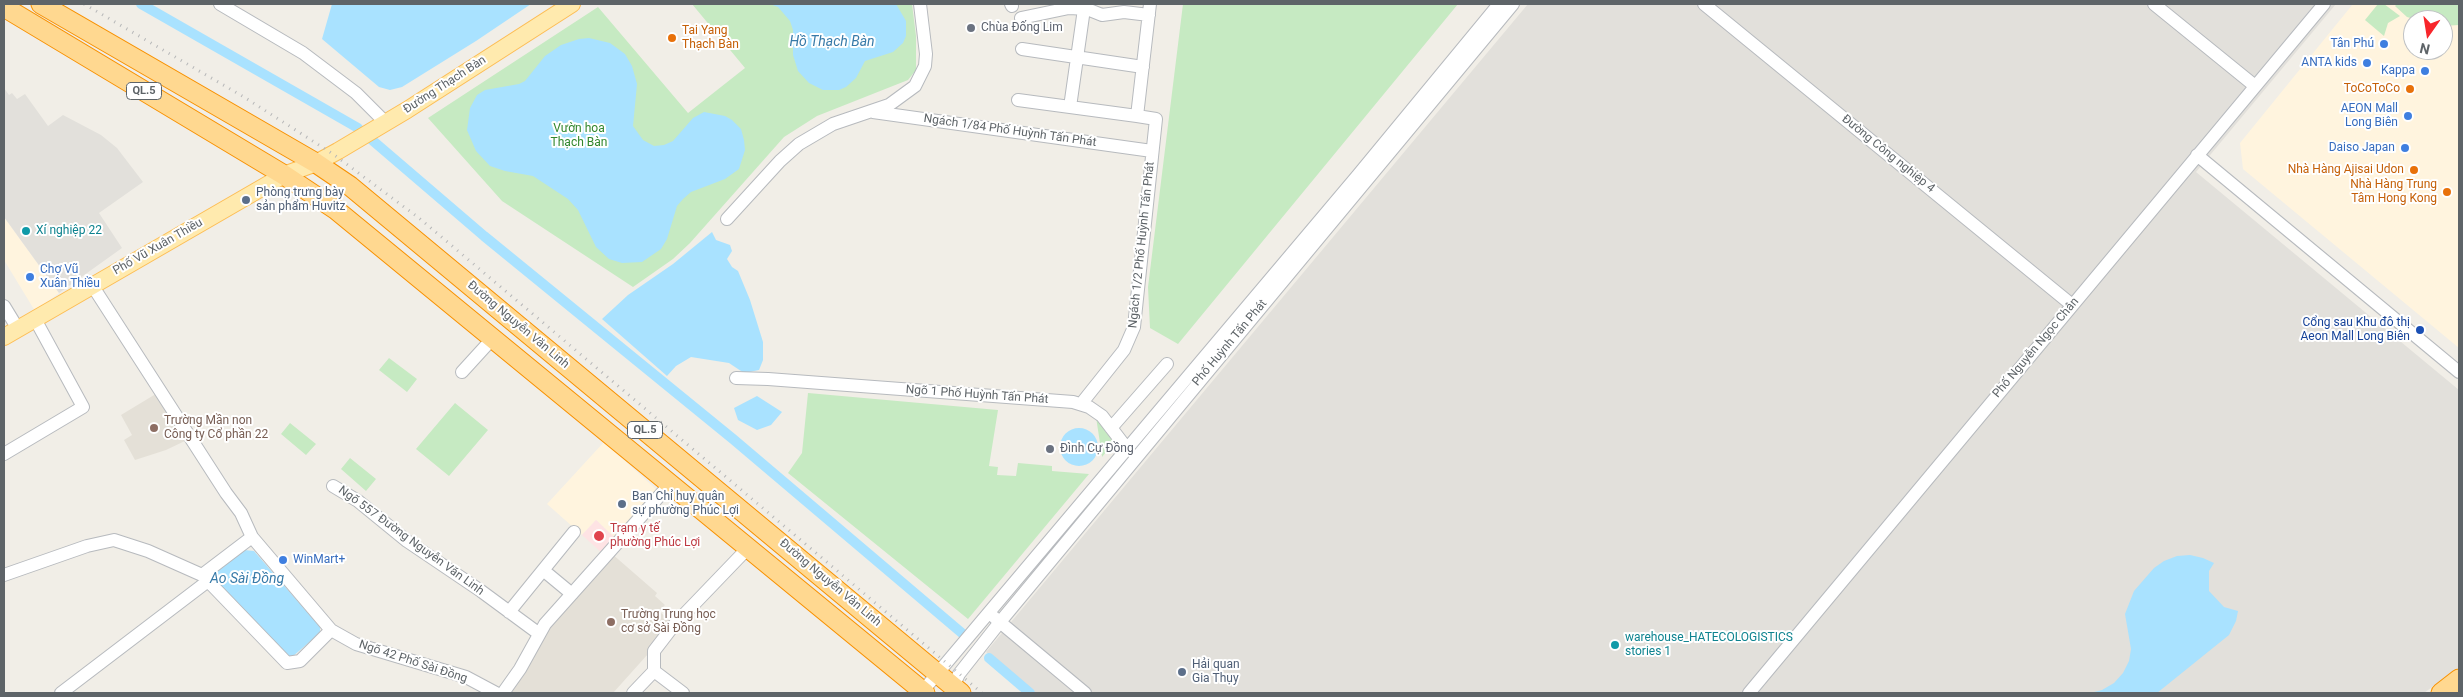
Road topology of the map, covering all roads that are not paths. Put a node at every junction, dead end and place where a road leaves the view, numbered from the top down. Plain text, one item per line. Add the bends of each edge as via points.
1 (41, 4) edge
2 (220, 4) edge
3 (572, 4) edge
4 (920, 4) edge
5 (1499, 4) edge
6 (1513, 4) edge
7 (1704, 4) edge
8 (2154, 4) edge
9 (2324, 4) edge
10 (4, 7) edge
11 (1084, 9) junction
12 (1150, 9) edge
13 (1021, 18) dead end
14 (1022, 50) dead end
15 (1077, 57) junction
16 (1143, 66) junction
17 (2255, 86) junction
18 (1018, 100) dead end
19 (1070, 107) junction
20 (868, 111) junction
21 (1137, 116) junction
22 (385, 122) junction
23 (1152, 151) junction
24 (2197, 155) junction
25 (316, 163) junction
26 (284, 175) junction
27 (1359, 182) junction
28 (727, 219) dead end
29 (92, 285) junction
30 (2072, 305) junction
31 (4, 306) edge
32 (35, 319) junction
33 (1242, 321) junction
34 (18, 329) junction
35 (4, 337) edge
36 (492, 338) junction
37 (1167, 364) dead end
38 (462, 372) dead end
39 (2459, 372) edge
40 (736, 378) dead end
41 (1081, 404) junction
42 (1111, 428) junction
43 (1128, 450) junction
44 (4, 454) edge
45 (670, 484) junction
46 (333, 486) dead end
47 (574, 532) dead end
48 (252, 537) junction
49 (748, 548) junction
50 (543, 570) junction
51 (4, 575) edge
52 (205, 578) junction
53 (572, 594) junction
54 (508, 612) junction
55 (990, 614) junction
56 (1000, 622) junction
57 (331, 630) junction
58 (538, 633) junction
59 (654, 670) junction
60 (939, 674) junction
61 (2459, 679) edge
62 (955, 691) edge
63 (61, 693) edge
64 (496, 693) edge
65 (503, 693) edge
66 (633, 693) edge
67 (683, 693) edge
68 (923, 693) edge
69 (1085, 693) edge
70 (1748, 693) edge
71 (2441, 693) edge

1 - 25 highway, Đường Nguyễn Văn Linh / QL.5
2 - 22 street via 304,53 356,93
3 - 22 main road, Đường Thạch Bàn
4 - 20 street via 926,46 921,77 898,100
5 - 27 street, Phố Huỳnh Tấn Phát
6 - 27 street, Phố Huỳnh Tấn Phát
7 - 30 street, Đường Công nghiệp 4
8 - 17 street
9 - 17 street, Phố Nguyễn Ngọc Chân
10 - 26 highway, Đường Nguyễn Văn Linh / QL.5
11 - 12 street via 1102,15
11 - 13 street via 1061,9
11 - 15 street
12 - 16 street
14 - 15 street
15 - 16 street
15 - 19 street
16 - 21 street
17 - 24 street, Phố Nguyễn Ngọc Chân
18 - 19 street
19 - 21 street
20 - 23 street, Ngách 1/84 Phố Huỳnh Tấn Phát
20 - 28 street via 821,129 796,146
21 - 23 street, Ngách 1/2 Phố Huỳnh Tấn Phát via 1156,119
22 - 25 main road, Đường Thạch Bàn
23 - 41 street, Ngách 1/2 Phố Huỳnh Tấn Phát via 1134,327 1124,350
24 - 30 street, Phố Nguyễn Ngọc Chân
24 - 39 street
25 - 26 main road, Phố Vũ Xuân Thiều
25 - 60 highway, Đường Nguyễn Văn Linh / QL.5 via 357,192
26 - 29 main road, Phố Vũ Xuân Thiều
26 - 36 highway, Đường Nguyễn Văn Linh / QL.5 via 335,208
27 - 33 street, Phố Huỳnh Tấn Phát
29 - 32 main road, Phố Vũ Xuân Thiều
29 - 48 street via 240,513
30 - 70 street, Phố Nguyễn Ngọc Chân
31 - 34 street
32 - 34 main road, Phố Vũ Xuân Thiều
32 - 44 street via 83,407
33 - 43 street, Phố Huỳnh Tấn Phát
33 - 56 street, Phố Huỳnh Tấn Phát
34 - 35 main road, Phố Vũ Xuân Thiều
36 - 38 street
36 - 45 highway, Đường Nguyễn Văn Linh / QL.5
37 - 42 street
40 - 41 street, Ngõ 1 Phố Huỳnh Tấn Phát
41 - 42 street, Ngõ 1 Phố Huỳnh Tấn Phát via 1102,416
42 - 43 street, Ngõ 1 Phố Huỳnh Tấn Phát
43 - 55 street, Phố Huỳnh Tấn Phát
45 - 49 highway, Đường Nguyễn Văn Linh / QL.5
45 - 53 street
46 - 54 street, Ngõ 557 Đường Nguyễn Văn Linh
47 - 50 street
48 - 52 street
48 - 57 street
49 - 59 street via 674,625 654,651
49 - 68 highway, Đường Nguyễn Văn Linh / QL.5
50 - 53 street
50 - 54 street
51 - 52 street via 114,540 148,551
52 - 57 street via 287,663 300,661
52 - 63 street
53 - 58 street
54 - 58 street, Ngõ 557 Đường Nguyễn Văn Linh
55 - 56 street
55 - 60 street, Phố Huỳnh Tấn Phát
56 - 62 street, Phố Huỳnh Tấn Phát via 959,674
56 - 69 street
57 - 64 street, Ngõ 42 Phố Sài Đồng via 356,644 466,677
58 - 65 street
59 - 66 street
59 - 67 street
60 - 62 highway, Đường Nguyễn Văn Linh / QL.5
60 - 68 street, Phố Huỳnh Tấn Phát
61 - 71 highway

